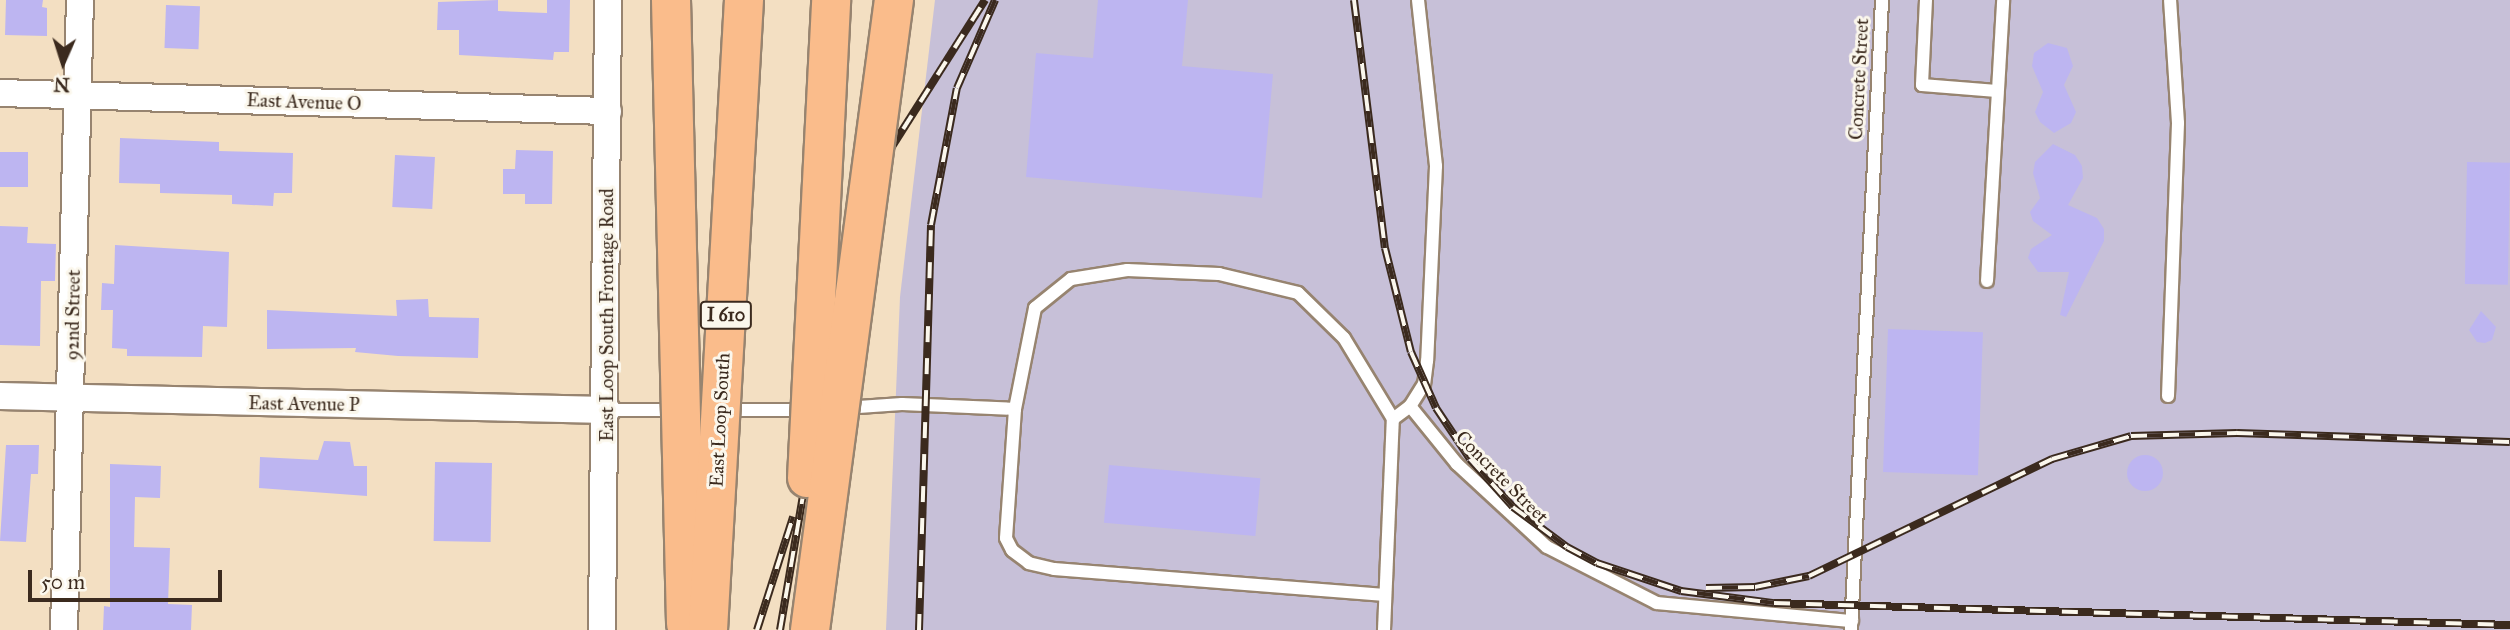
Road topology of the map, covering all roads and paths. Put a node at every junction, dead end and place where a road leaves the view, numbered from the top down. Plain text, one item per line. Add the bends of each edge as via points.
1 (80, 0) edge
2 (608, 0) edge
3 (671, 0) edge
4 (744, 0) edge
5 (831, 0) edge
6 (894, 0) edge
7 (1418, 0) edge
8 (1882, 0) edge
9 (1926, 0) edge
10 (2003, 0) edge
11 (2170, 0) edge
12 (1997, 91) junction
13 (0, 93) edge
14 (78, 95) junction
15 (608, 111) junction
16 (1987, 281) dead end
17 (0, 396) edge
18 (2168, 396) dead end
19 (71, 398) junction
20 (1410, 406) junction
21 (1015, 409) junction
22 (607, 410) junction
23 (1393, 419) junction
24 (1385, 595) junction
25 (1852, 625) edge
26 (64, 630) edge
27 (602, 630) edge
28 (686, 630) edge
29 (708, 630) edge
30 (800, 630) edge
31 (810, 630) edge
32 (1384, 630) edge

1 - 14 street, 92nd Street
2 - 15 street, East Loop South Frontage Road
3 - 28 highway, bridge
4 - 29 highway, East Loop South / I 610, bridge
5 - 30 highway, bridge
6 - 31 highway, bridge
7 - 20 lane via 1436,166 1427,360 1424,384
8 - 25 lane, Concrete Street
9 - 12 lane via 1922,85
10 - 12 lane
11 - 18 lane via 2178,123
12 - 16 lane
13 - 14 street, East Avenue O
14 - 15 street, East Avenue O
14 - 19 street, 92nd Street
15 - 22 street, East Loop South Frontage Road
17 - 19 street, East Avenue P
19 - 22 street, East Avenue P
19 - 26 street, 92nd Street
20 - 23 lane
20 - 25 lane, Concrete Street via 1457,464 1547,547 1657,603
21 - 22 lane via 902,404 820,410
21 - 23 lane via 1035,308 1071,279 1127,270 1219,274 1298,293 1344,338
21 - 24 lane via 1006,538 1012,550 1029,563 1054,569
22 - 27 street, East Loop South Frontage Road
23 - 24 lane
24 - 32 lane

